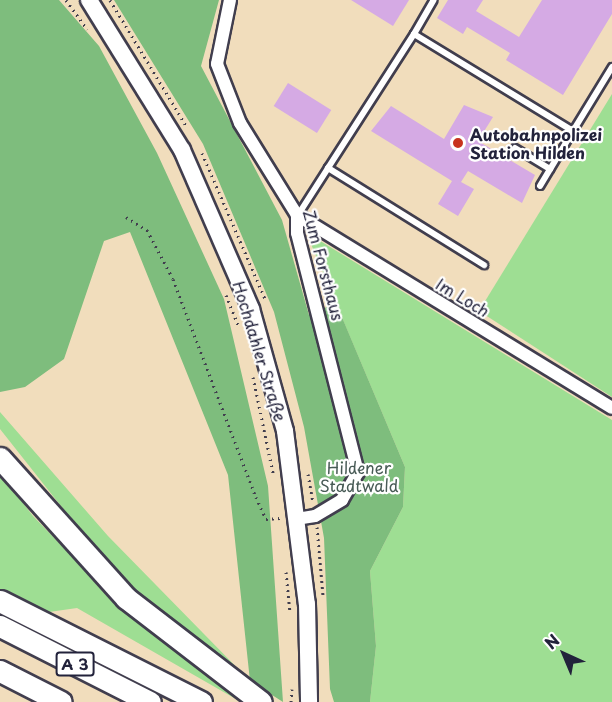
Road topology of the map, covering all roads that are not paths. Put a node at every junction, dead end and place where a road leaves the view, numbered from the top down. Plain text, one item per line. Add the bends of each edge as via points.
1 (88, 0) edge
2 (230, 0) edge
3 (434, 0) edge
4 (414, 34) junction
5 (612, 67) edge
6 (573, 131) junction
7 (515, 148) dead end
8 (328, 168) junction
9 (550, 169) junction
10 (540, 186) dead end
11 (297, 215) junction
12 (484, 264) dead end
13 (612, 408) edge
14 (0, 458) edge
15 (297, 519) junction
16 (0, 601) edge
17 (0, 626) edge
18 (0, 671) edge
19 (61, 702) edge
20 (150, 702) edge
21 (201, 702) edge
22 (261, 702) edge
23 (309, 702) edge

1 - 15 main road, Hochdahler Straße via 152,96 220,230 267,362 285,431
2 - 11 street, Zum Forsthaus via 217,64 222,85 261,162
3 - 4 lane
4 - 6 lane
4 - 8 lane
5 - 6 lane
6 - 9 lane
7 - 9 lane
8 - 11 lane
8 - 12 lane
9 - 10 lane
11 - 13 street, Im Loch
11 - 15 street, Zum Forsthaus via 297,233 358,472 342,500 315,516
14 - 22 highway via 126,598
15 - 23 main road, Hochdahler Straße
16 - 21 highway
17 - 20 highway, A 3
18 - 19 highway, A 3

